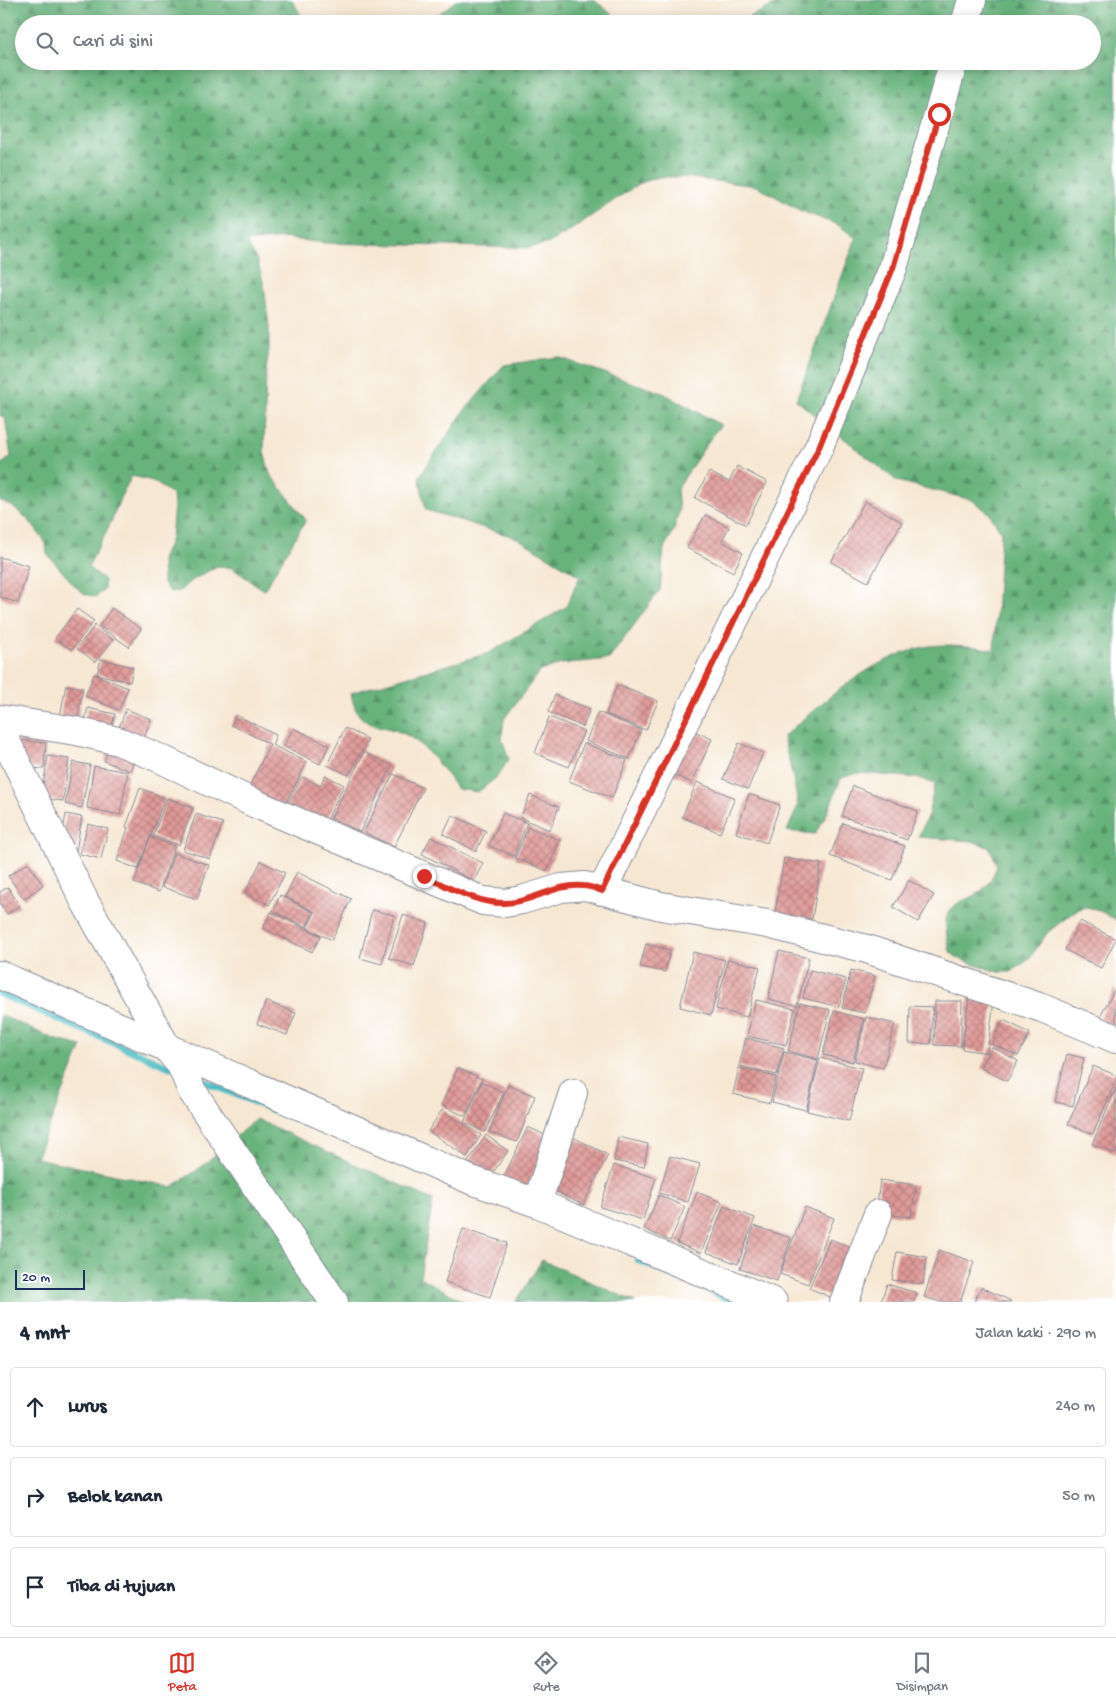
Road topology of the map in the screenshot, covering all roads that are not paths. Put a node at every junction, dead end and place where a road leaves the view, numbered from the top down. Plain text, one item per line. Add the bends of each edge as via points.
1 (972, 0) edge
2 (968, 15) edge
3 (951, 70) edge
4 (0, 719) edge
5 (0, 729) edge
6 (602, 891) junction
7 (0, 974) edge
8 (1116, 1040) edge
9 (174, 1056) junction
10 (573, 1093) dead end
11 (537, 1203) junction
12 (878, 1214) dead end
13 (334, 1302) edge
14 (773, 1302) edge
15 (844, 1302) edge

1 - 2 street
3 - 6 street via 893,268 819,447
4 - 6 street via 118,741 483,901 504,903 574,886
5 - 9 street via 84,900
6 - 8 street via 661,906 768,924 867,949 1042,1008
7 - 9 street
9 - 11 street via 471,1180
9 - 13 street via 192,1091
10 - 11 street
11 - 14 street
12 - 15 street

